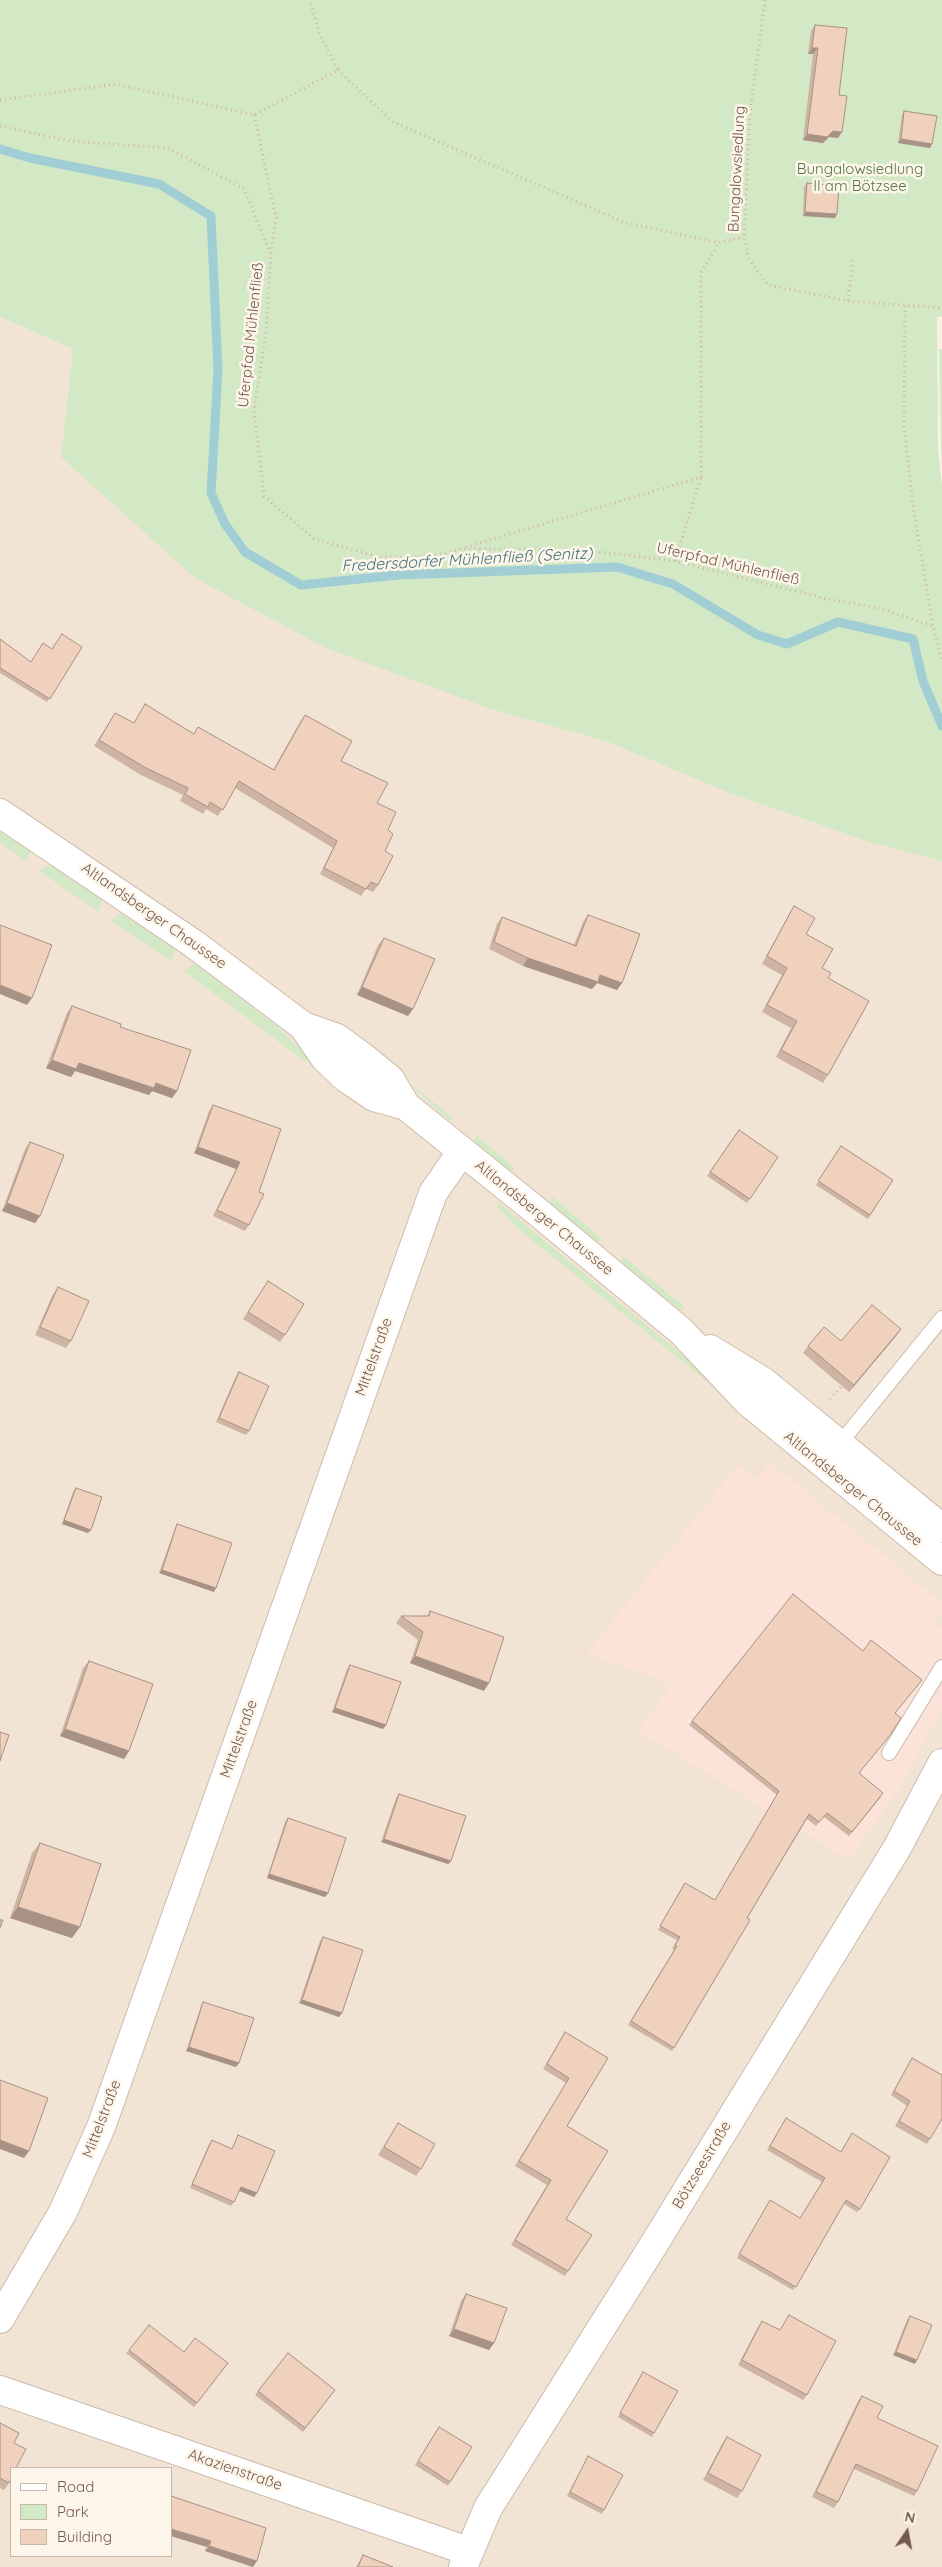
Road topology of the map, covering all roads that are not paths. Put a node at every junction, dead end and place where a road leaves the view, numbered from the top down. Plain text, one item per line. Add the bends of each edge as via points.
1 (0, 813) edge
2 (462, 1151) junction
3 (942, 1318) edge
4 (681, 1331) junction
5 (840, 1444) junction
6 (823, 1464) junction
7 (942, 1528) edge
8 (942, 1561) edge
9 (942, 1667) edge
10 (890, 1753) dead end
11 (942, 1763) edge
12 (0, 2319) edge
13 (0, 2390) edge
14 (466, 2559) edge

1 - 2 street, Altlandsberger Chaussee via 202,949 303,1026 324,1057 346,1078 374,1097 406,1106
2 - 4 street, Altlandsberger Chaussee
2 - 12 street, Mittelstraße via 433,1193 101,2127 63,2212
3 - 5 lane
4 - 5 street, Altlandsberger Chaussee via 764,1382
4 - 6 street, Altlandsberger Chaussee via 748,1402
5 - 6 lane
5 - 7 street, Altlandsberger Chaussee
6 - 8 street, Altlandsberger Chaussee
9 - 10 lane
11 - 14 street, Bötzseestraße via 897,1848 488,2508
13 - 14 street, Akazienstraße

